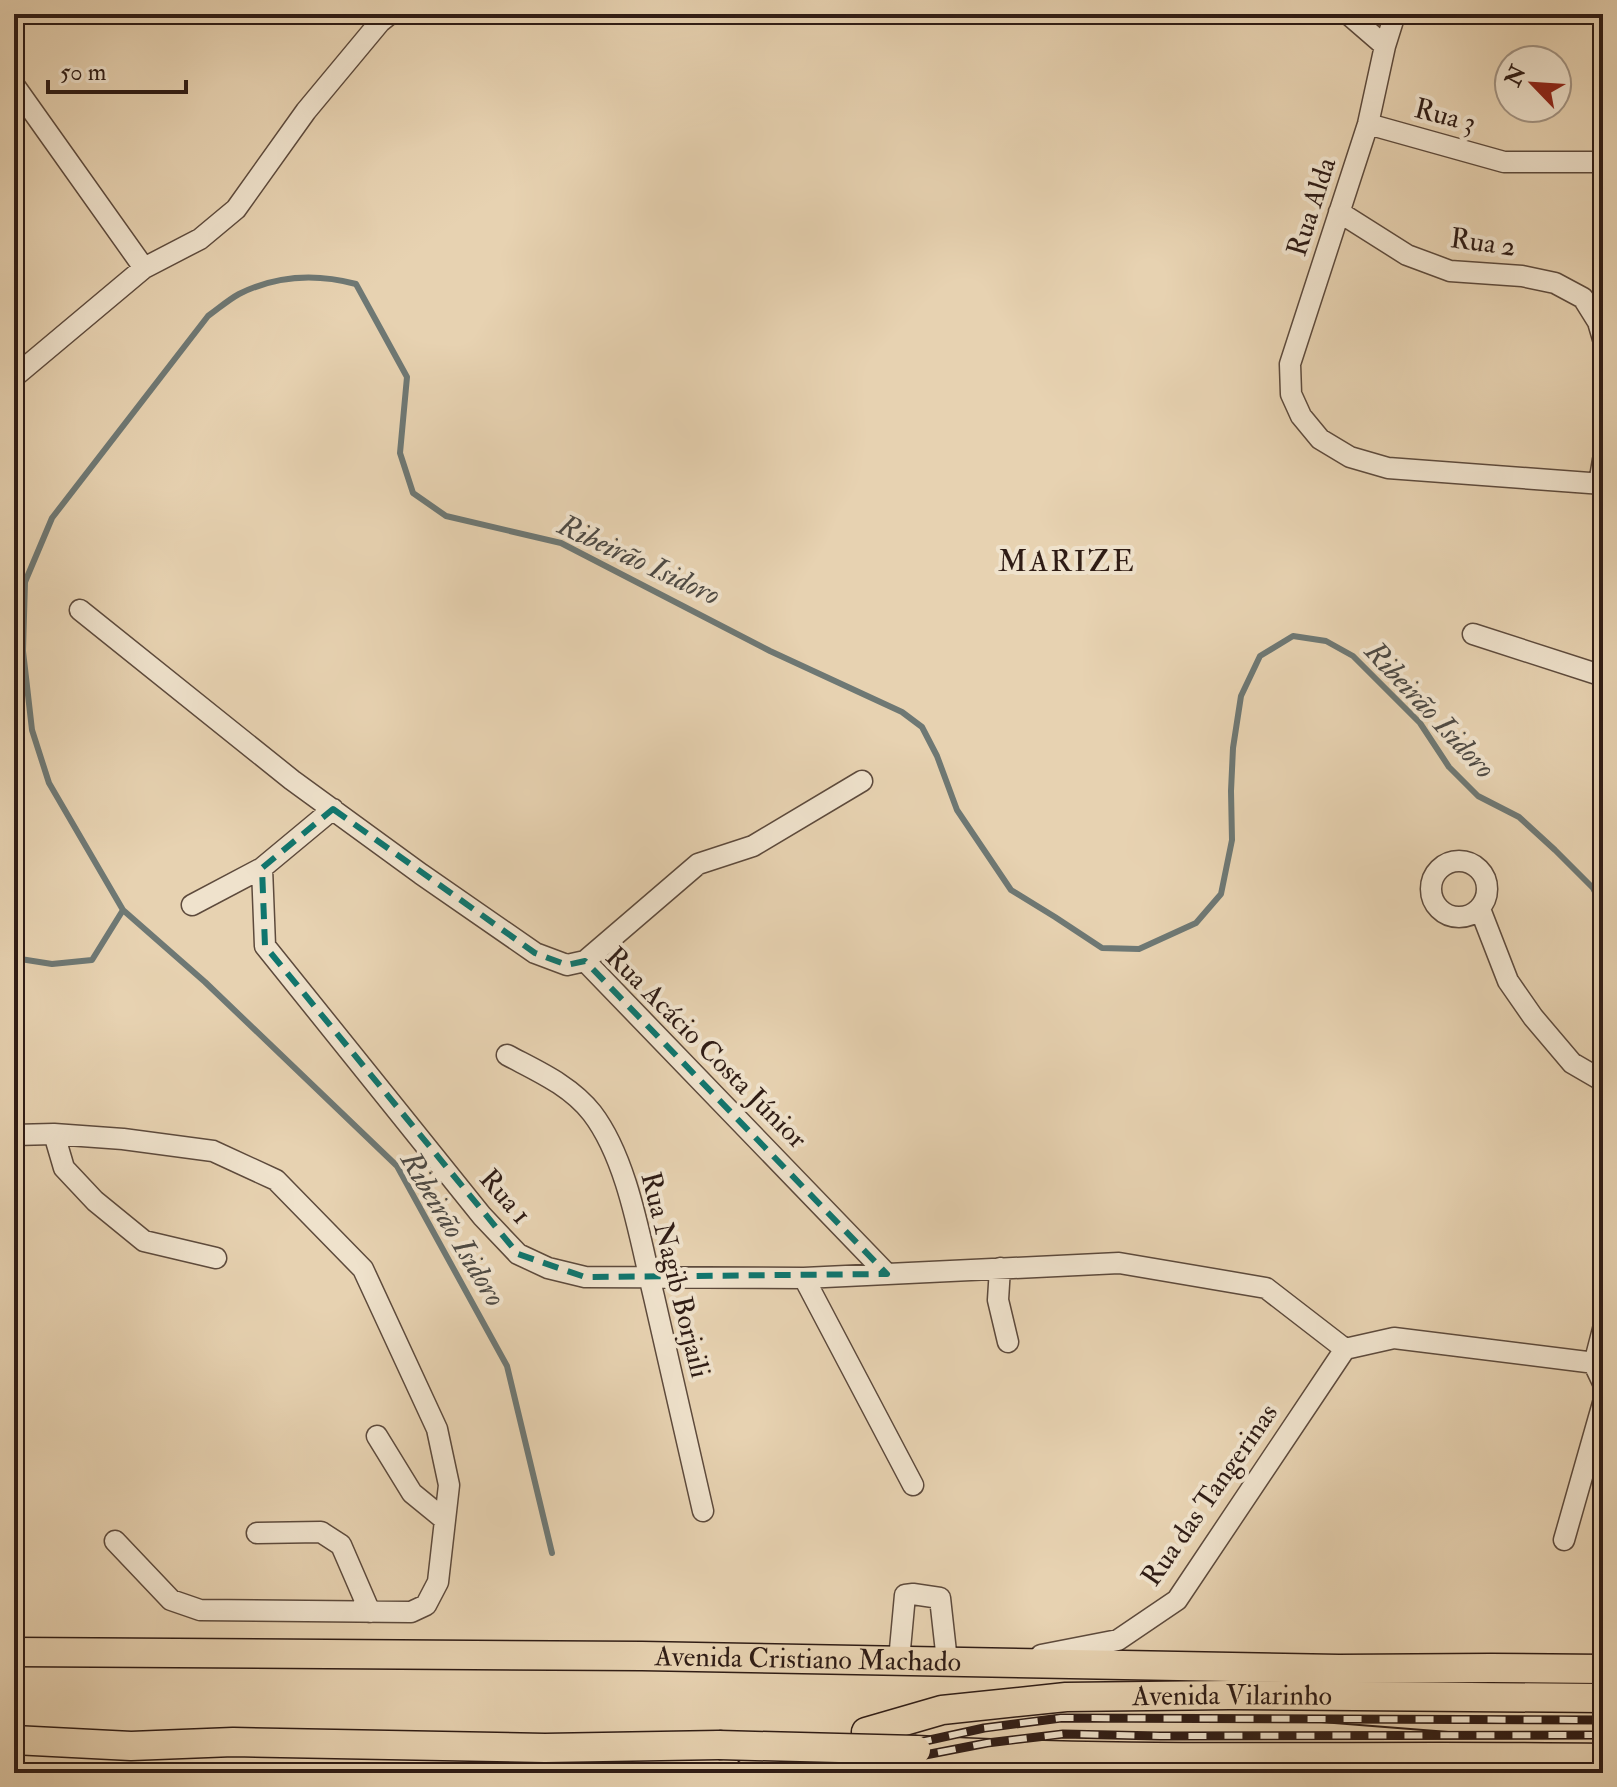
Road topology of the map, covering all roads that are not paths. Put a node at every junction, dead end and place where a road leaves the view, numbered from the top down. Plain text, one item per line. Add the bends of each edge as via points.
1 (390, 14) edge
2 (1348, 14) edge
3 (1395, 14) edge
4 (1385, 46) junction
5 (17, 97) edge
6 (1368, 124) junction
7 (1603, 162) edge
8 (1339, 212) junction
9 (144, 268) junction
10 (1603, 339) edge
11 (14, 377) edge
12 (1603, 460) edge
13 (1601, 484) edge
14 (80, 610) dead end
15 (1473, 634) dead end
16 (1603, 676) edge
17 (862, 781) dead end
18 (333, 809) junction
19 (262, 868) junction
20 (192, 905) dead end
21 (1480, 909) dead end
22 (585, 961) junction
23 (507, 1055) dead end
24 (1603, 1081) edge
25 (54, 1134) junction
26 (14, 1135) edge
27 (216, 1258) dead end
28 (1000, 1268) junction
29 (887, 1274) junction
30 (649, 1278) junction
31 (804, 1278) junction
32 (1603, 1329) edge
33 (1008, 1342) dead end
34 (1345, 1349) junction
35 (1598, 1364) edge
36 (1603, 1383) edge
37 (1603, 1403) edge
38 (377, 1436) dead end
39 (913, 1485) dead end
40 (703, 1511) dead end
41 (445, 1520) junction
42 (257, 1533) dead end
43 (1564, 1540) dead end
44 (115, 1541) dead end
45 (370, 1612) junction
46 (14, 1652) edge
47 (899, 1660) junction
48 (947, 1661) junction
49 (1002, 1663) junction
50 (1603, 1669) edge
51 (1603, 1698) edge
52 (866, 1732) dead end
53 (14, 1740) edge
54 (999, 1754) junction
55 (1035, 1756) junction
56 (1603, 1758) edge
57 (955, 1773) edge
58 (1076, 1773) edge

1 - 9 street via 306,111 236,209 200,239
2 - 4 street
3 - 4 street, Rua Alda
4 - 6 street, Rua Alda
5 - 9 street
6 - 7 street, Rua 3 via 1504,162
6 - 8 street, Rua Alda
8 - 10 street, Rua 2 via 1407,255 1450,271 1555,283 1583,298
8 - 13 street, Rua Alda via 1290,364 1291,394 1320,439 1350,457 1388,468
9 - 11 street
12 - 13 street
14 - 18 street, Rua Acácio Costa Júnior
15 - 16 street
17 - 22 street via 753,846 698,864
18 - 19 street
18 - 22 street, Rua Acácio Costa Júnior via 535,953 567,965
19 - 20 street
19 - 30 street, Rua 1 via 265,946 482,1216 518,1254 548,1268 585,1277
21 - 24 street via 1508,981 1533,1017 1572,1063
22 - 29 street, Rua Acácio Costa Júnior
23 - 30 street, Rua Nagib Borjaili via 573,1092 593,1114 631,1198
25 - 26 street
25 - 27 street via 64,1168 144,1241
25 - 41 street via 213,1151 276,1180 363,1269 437,1429 449,1485
28 - 29 street
28 - 33 street via 998,1300
28 - 34 street via 1119,1263 1266,1288
29 - 31 street, Rua 1
30 - 31 street, Rua 1
30 - 40 street, Rua Nagib Borjaili
31 - 39 street
32 - 35 street
34 - 35 street via 1394,1338
34 - 49 street, Rua das Tangerinas via 1177,1600 1118,1640
35 - 36 street
37 - 43 street
38 - 41 street via 412,1493
41 - 45 street via 438,1582 426,1605 411,1612
42 - 45 street via 321,1532 341,1545
44 - 45 street via 171,1600 200,1610
46 - 47 highway, Avenida Cristiano Machado
47 - 48 highway, Avenida Cristiano Machado
47 - 48 street via 905,1595 913,1594 940,1598
48 - 49 highway, Avenida Cristiano Machado
49 - 50 highway, Avenida Cristiano Machado
51 - 52 highway, Avenida Vilarinho via 1066,1697 942,1710
53 - 54 highway, bridge via 131,1746 719,1745
54 - 55 highway
54 - 57 highway
55 - 56 highway
55 - 58 street

